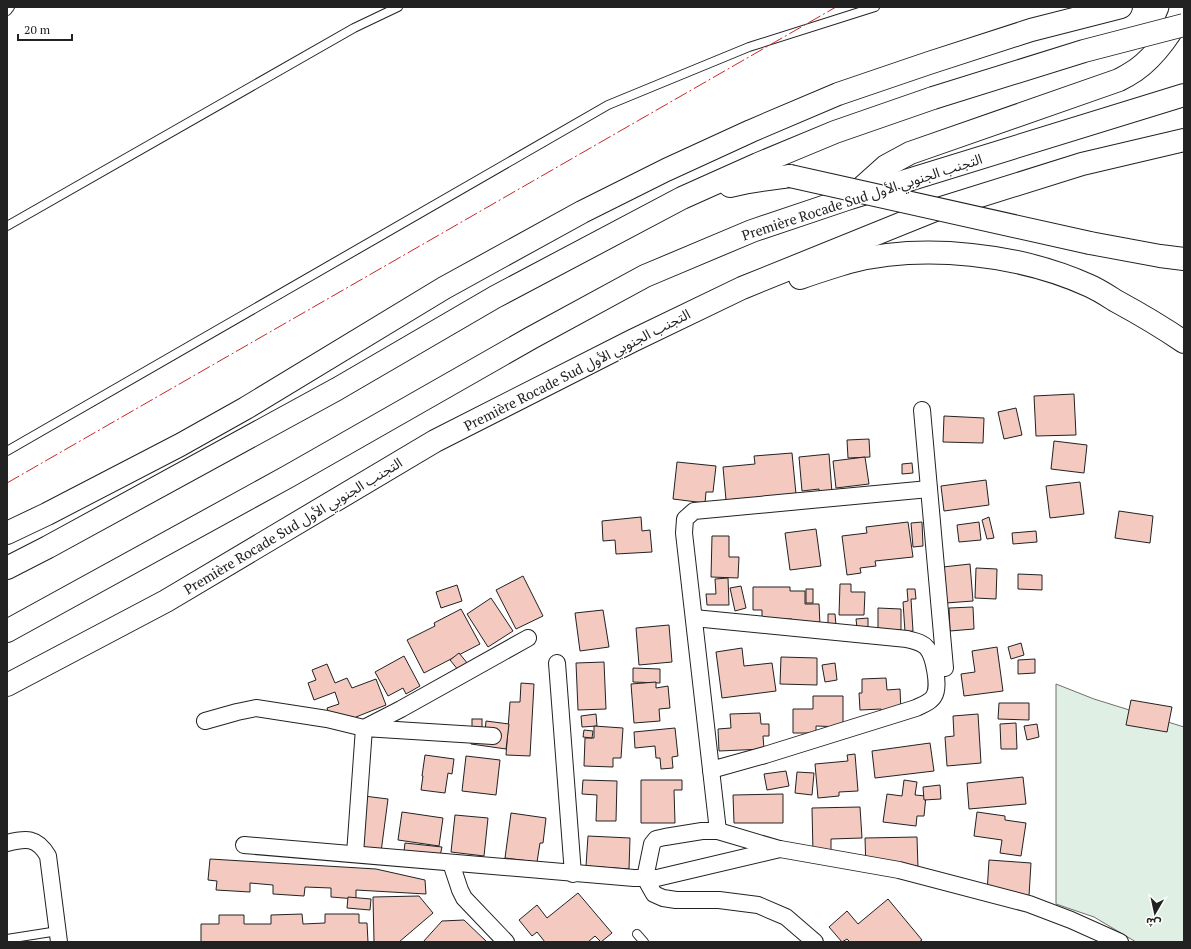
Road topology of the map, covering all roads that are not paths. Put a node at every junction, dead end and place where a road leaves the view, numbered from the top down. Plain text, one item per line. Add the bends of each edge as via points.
1 (10, 7) edge
2 (398, 7) edge
3 (875, 7) edge
4 (1120, 7) edge
5 (1181, 7) edge
6 (7, 11) edge
7 (1184, 25) edge
8 (1184, 95) edge
9 (1184, 140) edge
10 (682, 198) junction
11 (850, 198) junction
12 (7, 226) edge
13 (1160, 256) junction
14 (1184, 259) edge
15 (1184, 266) edge
16 (742, 288) junction
17 (1184, 342) edge
18 (922, 410) dead end
19 (7, 451) edge
20 (929, 489) junction
21 (7, 533) edge
22 (7, 568) edge
23 (694, 618) junction
24 (7, 631) edge
25 (528, 638) dead end
26 (557, 663) dead end
27 (945, 668) dead end
28 (7, 685) edge
29 (205, 721) dead end
30 (364, 728) junction
31 (493, 736) dead end
32 (711, 770) junction
33 (718, 831) junction
34 (7, 843) edge
35 (244, 845) dead end
36 (780, 849) junction
37 (355, 854) junction
38 (451, 863) junction
39 (573, 874) junction
40 (645, 878) junction
41 (637, 934) dead end
42 (59, 936) edge
43 (7, 939) edge
44 (506, 942) edge
45 (644, 942) edge
46 (815, 942) edge
47 (1120, 942) edge

1 - 6 lane
2 - 12 lane via 354,28
3 - 19 lane via 749,48 608,105
4 - 21 highway via 1031,30 838,94 666,170 582,212 444,288 239,412
5 - 11 highway via 1171,31 1137,70 1119,80 910,153 886,166
7 - 10 highway, bridge via 1084,51 933,98 835,132
8 - 11 highway, Première Rocade Sud التجنب الجنوبي الأول
9 - 16 highway, Première Rocade Sud التجنب الجنوبي الأول via 1082,164 935,210
10 - 13 highway, bridge via 748,182 790,176 1090,243
10 - 22 highway via 495,297 337,389
11 - 24 highway, Première Rocade Sud التجنب الجنوبي الأول via 752,231 645,276
13 - 14 highway
13 - 15 highway
16 - 17 highway via 771,285 850,262 888,256 926,253 994,258 1026,264 1090,286
16 - 28 highway, Première Rocade Sud التجنب الجنوبي الأول via 435,441 166,601
18 - 20 street
20 - 23 street via 694,511 685,519 684,533
20 - 27 street
23 - 32 street
23 - 32 street via 918,642 927,647 932,656 937,688 934,697 916,708
25 - 30 street
26 - 39 street
29 - 30 street via 256,708 327,719
30 - 31 street
30 - 37 street
32 - 33 street
33 - 36 street
33 - 40 street via 702,831 656,839 652,844
34 - 42 street via 31,840 38,843 48,856
35 - 37 street
36 - 40 street via 657,878
36 - 47 street via 899,870 1029,904
37 - 38 street
38 - 39 street
38 - 44 street via 464,898
39 - 40 street
40 - 46 street via 654,894 663,898 719,900 758,905 786,916
41 - 45 lane
42 - 43 lane

